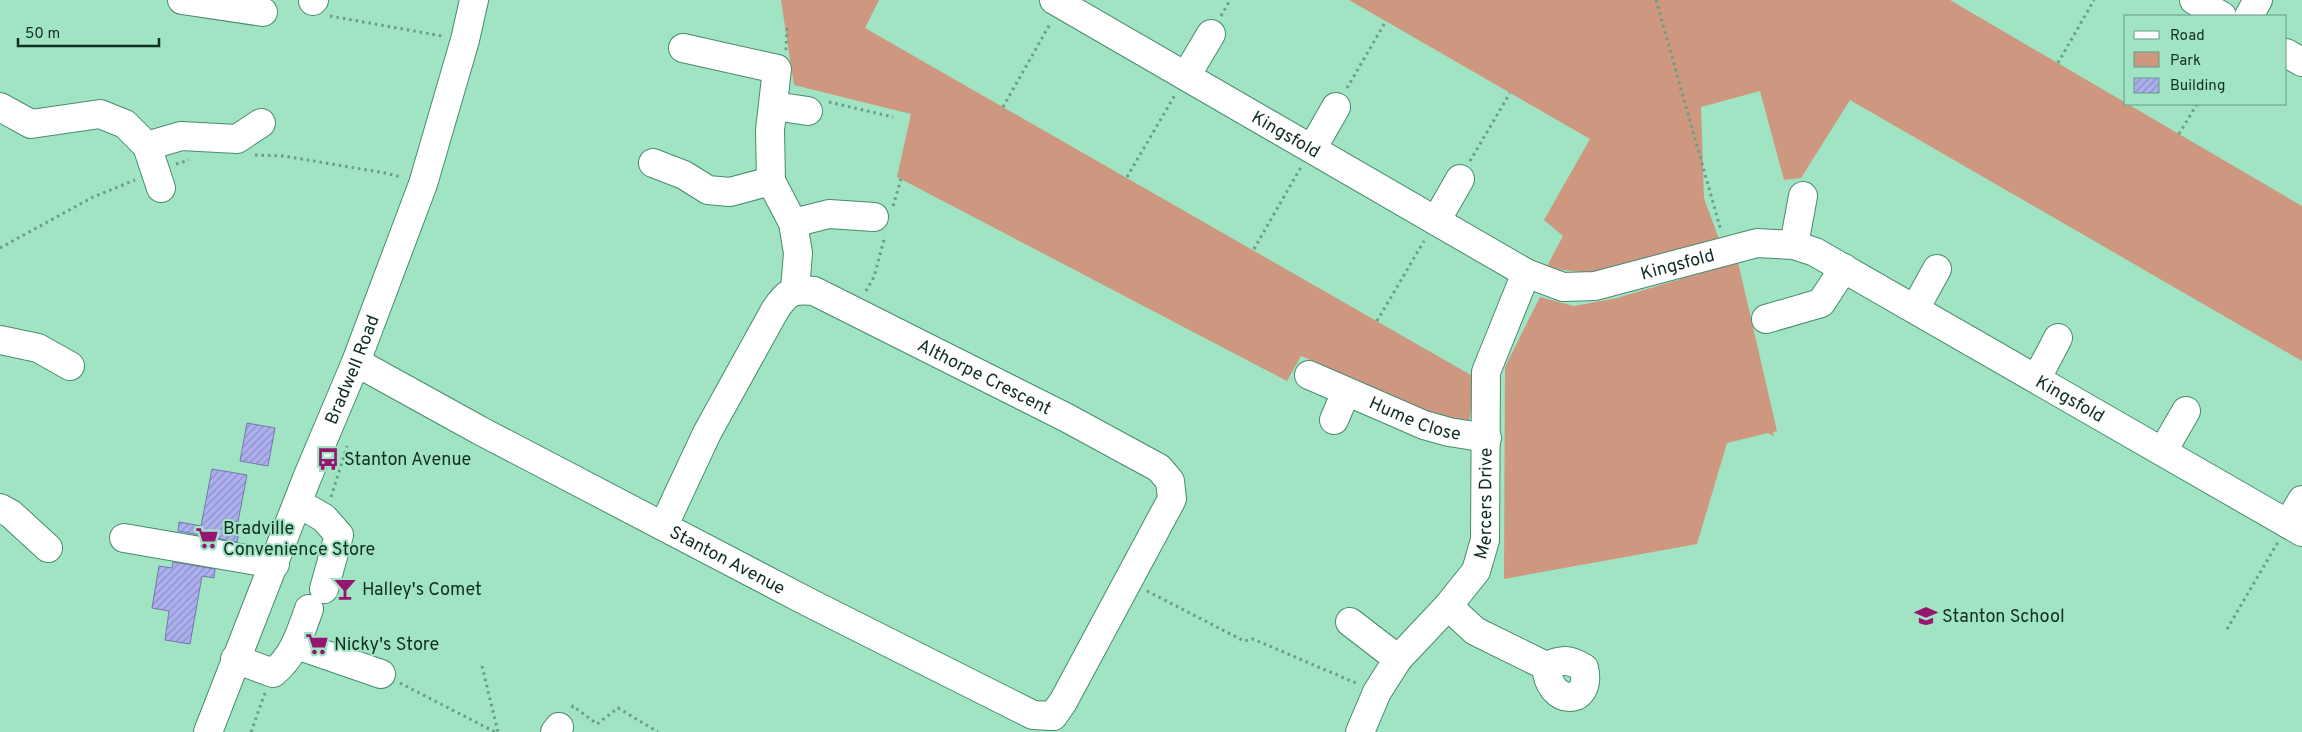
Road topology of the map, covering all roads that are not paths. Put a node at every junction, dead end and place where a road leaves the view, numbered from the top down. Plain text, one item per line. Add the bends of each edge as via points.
1 (182, 0) edge
2 (474, 0) edge
3 (2194, 0) edge
4 (2258, 0) edge
5 (1059, 2) edge
6 (263, 12) dead end
7 (2220, 15) edge
8 (2250, 15) edge
9 (1210, 34) dead end
10 (683, 48) dead end
11 (2287, 54) edge
12 (2302, 62) edge
13 (1186, 76) junction
14 (774, 106) junction
15 (0, 107) edge
16 (1336, 107) road end
17 (808, 111) road end
18 (261, 124) dead end
19 (1312, 149) junction
20 (653, 163) dead end
21 (1460, 179) road end
22 (771, 181) junction
23 (1804, 196) dead end
24 (884, 221) road end
25 (1436, 221) junction
26 (794, 223) junction
27 (1794, 245) junction
28 (1844, 268) junction
29 (1937, 269) dead end
30 (1526, 273) junction
31 (795, 290) junction
32 (1915, 309) junction
33 (1766, 319) dead end
34 (2058, 338) dead end
35 (0, 340) edge
36 (356, 362) junction
37 (70, 366) dead end
38 (1309, 374) dead end
39 (2037, 378) junction
40 (1346, 392) junction
41 (2186, 411) dead end
42 (1334, 420) dead end
43 (1487, 438) junction
44 (2163, 451) junction
45 (2302, 500) edge
46 (298, 503) junction
47 (0, 508) edge
48 (664, 525) junction
49 (2295, 528) edge
50 (124, 538) dead end
51 (48, 548) dead end
52 (275, 564) junction
53 (1448, 606) junction
54 (1350, 622) dead end
55 (297, 645) junction
56 (1398, 659) junction
57 (235, 660) junction
58 (1546, 666) dead end
59 (381, 674) road end
60 (1055, 724) edge
61 (208, 732) edge
62 (1360, 732) edge

1 - 6 street
2 - 36 street, Bradwell Road via 423,184
3 - 7 street
4 - 8 street
5 - 13 street, Kingsfold
9 - 13 street
10 - 14 street via 777,69
11 - 12 street
13 - 19 street, Kingsfold
14 - 17 street
14 - 22 street via 770,130
15 - 18 street via 31,124 100,114 125,124 154,168 181,136 237,139
16 - 19 street
19 - 25 street, Kingsfold
20 - 22 street via 684,175 708,190 730,192
21 - 25 street
22 - 26 street
23 - 27 street
24 - 26 street via 829,214
25 - 30 street, Kingsfold
26 - 31 street via 798,253
27 - 28 street, Kingsfold
27 - 30 street, Kingsfold via 1757,243 1596,286 1563,287
28 - 32 street, Kingsfold
28 - 33 street via 1821,304
29 - 32 street
30 - 43 street, Mercers Drive via 1486,372
31 - 48 street via 783,298 752,348
31 - 60 street, Althorpe Crescent via 814,291 1067,418 1159,468 1170,481 1172,498
32 - 39 street, Kingsfold
34 - 39 street
35 - 37 street via 38,348
36 - 46 street, Bradwell Road
36 - 48 street, Stanton Avenue via 479,430
38 - 40 street, Hume Close
39 - 44 street, Kingsfold
40 - 42 street
40 - 43 street, Hume Close via 1424,425
41 - 44 street
43 - 53 street, Mercers Drive via 1486,540 1476,571
44 - 49 street, Kingsfold
45 - 49 street
46 - 52 street, Bradwell Road
46 - 55 street via 324,518 338,535
47 - 51 street
48 - 60 street, Stanton Avenue via 808,602
50 - 52 street
52 - 57 street, Bradwell Road
53 - 56 street, Mercers Drive
53 - 58 street via 1475,631
54 - 56 street
55 - 57 street via 273,673
55 - 59 street
56 - 62 street, Mercers Drive via 1377,692
57 - 61 street, Bradwell Road

